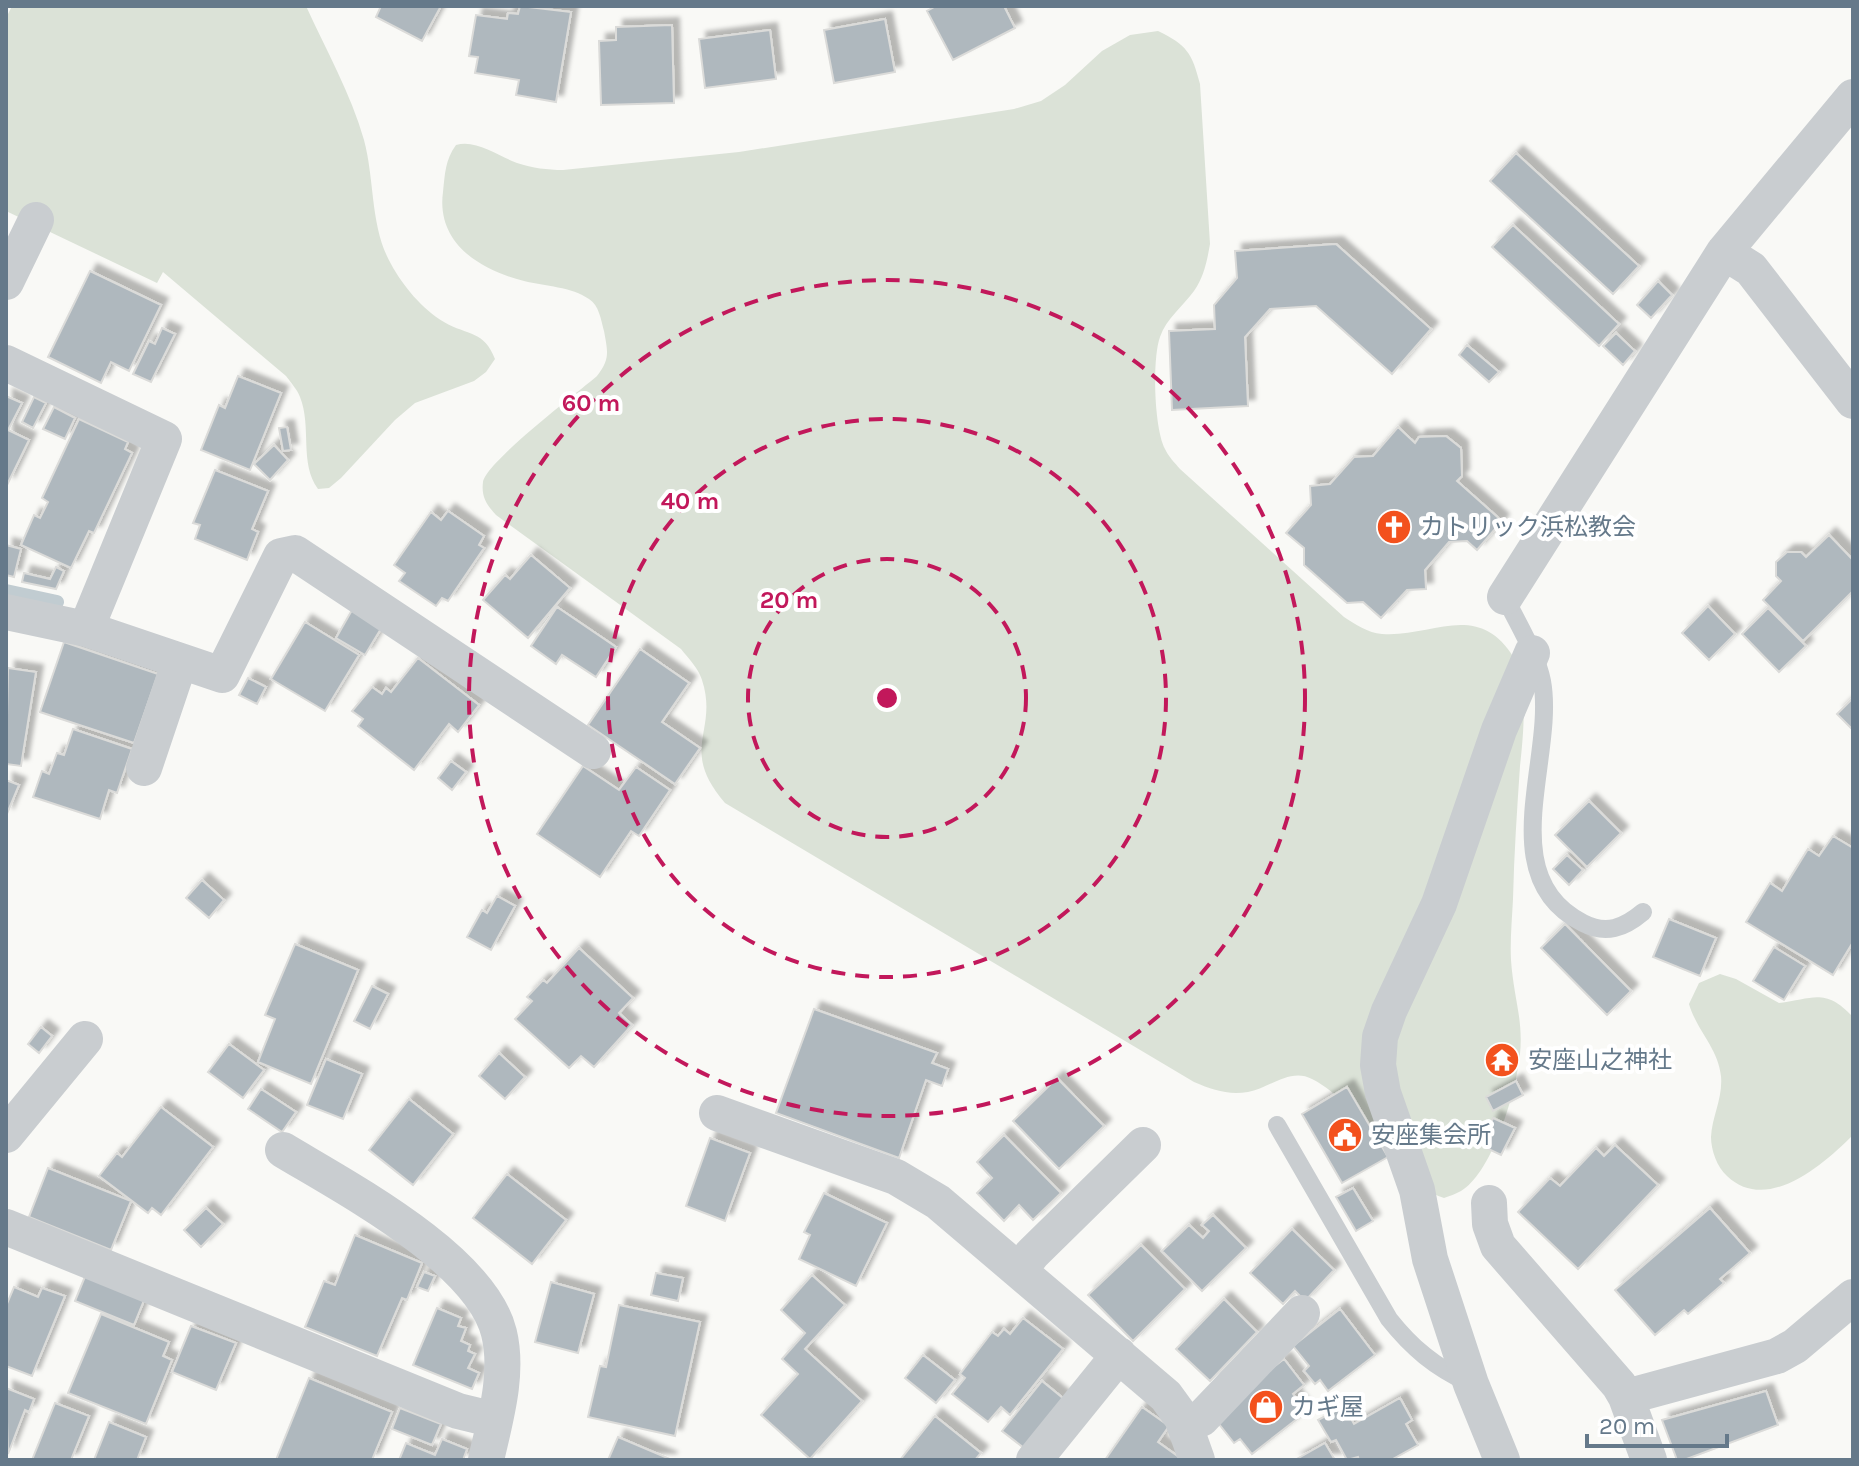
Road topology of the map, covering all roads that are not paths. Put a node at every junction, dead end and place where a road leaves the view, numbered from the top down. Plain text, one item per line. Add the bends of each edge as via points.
1 (1853, 97) edge
2 (36, 220) dead end
3 (1724, 252) junction
4 (6, 282) edge
5 (6, 363) edge
6 (1853, 401) edge
7 (1505, 597) joint
8 (6, 612) edge
9 (86, 629) junction
10 (1532, 653) junction
11 (180, 661) junction
12 (593, 751) dead end
13 (144, 768) dead end
14 (1643, 912) dead end
15 (85, 1039) dead end
16 (717, 1113) dead end
17 (1277, 1125) dead end
18 (6, 1135) edge
19 (1143, 1145) dead end
20 (283, 1150) dead end
21 (1489, 1203) dead end
22 (6, 1227) edge
23 (1019, 1271) junction
24 (1853, 1297) edge
25 (1302, 1313) dead end
26 (1119, 1355) junction
27 (1471, 1384) junction
28 (1626, 1397) junction
29 (495, 1420) junction
30 (1184, 1424) junction
31 (486, 1460) edge
32 (1034, 1460) edge
33 (1197, 1460) edge
34 (1502, 1460) edge
35 (1649, 1460) edge

1 - 3 street
2 - 4 street
3 - 6 street via 1751,269
3 - 7 street
5 - 9 street via 164,439
7 - 10 lane
8 - 9 street
9 - 11 street
10 - 14 lane via 1542,680 1532,832 1533,858 1542,883 1557,904 1593,929 1612,930
10 - 27 street via 1499,730 1439,904 1380,1037 1383,1093 1417,1190 1430,1259
11 - 12 street via 222,675 281,556 295,553
11 - 13 street
15 - 18 street
16 - 23 street via 918,1188
17 - 27 lane via 1389,1319 1425,1358
19 - 23 street
20 - 29 street via 410,1229 493,1311 502,1371
21 - 28 street via 1498,1246
22 - 29 street via 458,1411
23 - 26 street
24 - 28 street via 1777,1356
25 - 30 street via 1201,1419
26 - 30 street via 1176,1406
26 - 32 street
27 - 34 street
28 - 35 street
29 - 31 street
30 - 33 street

